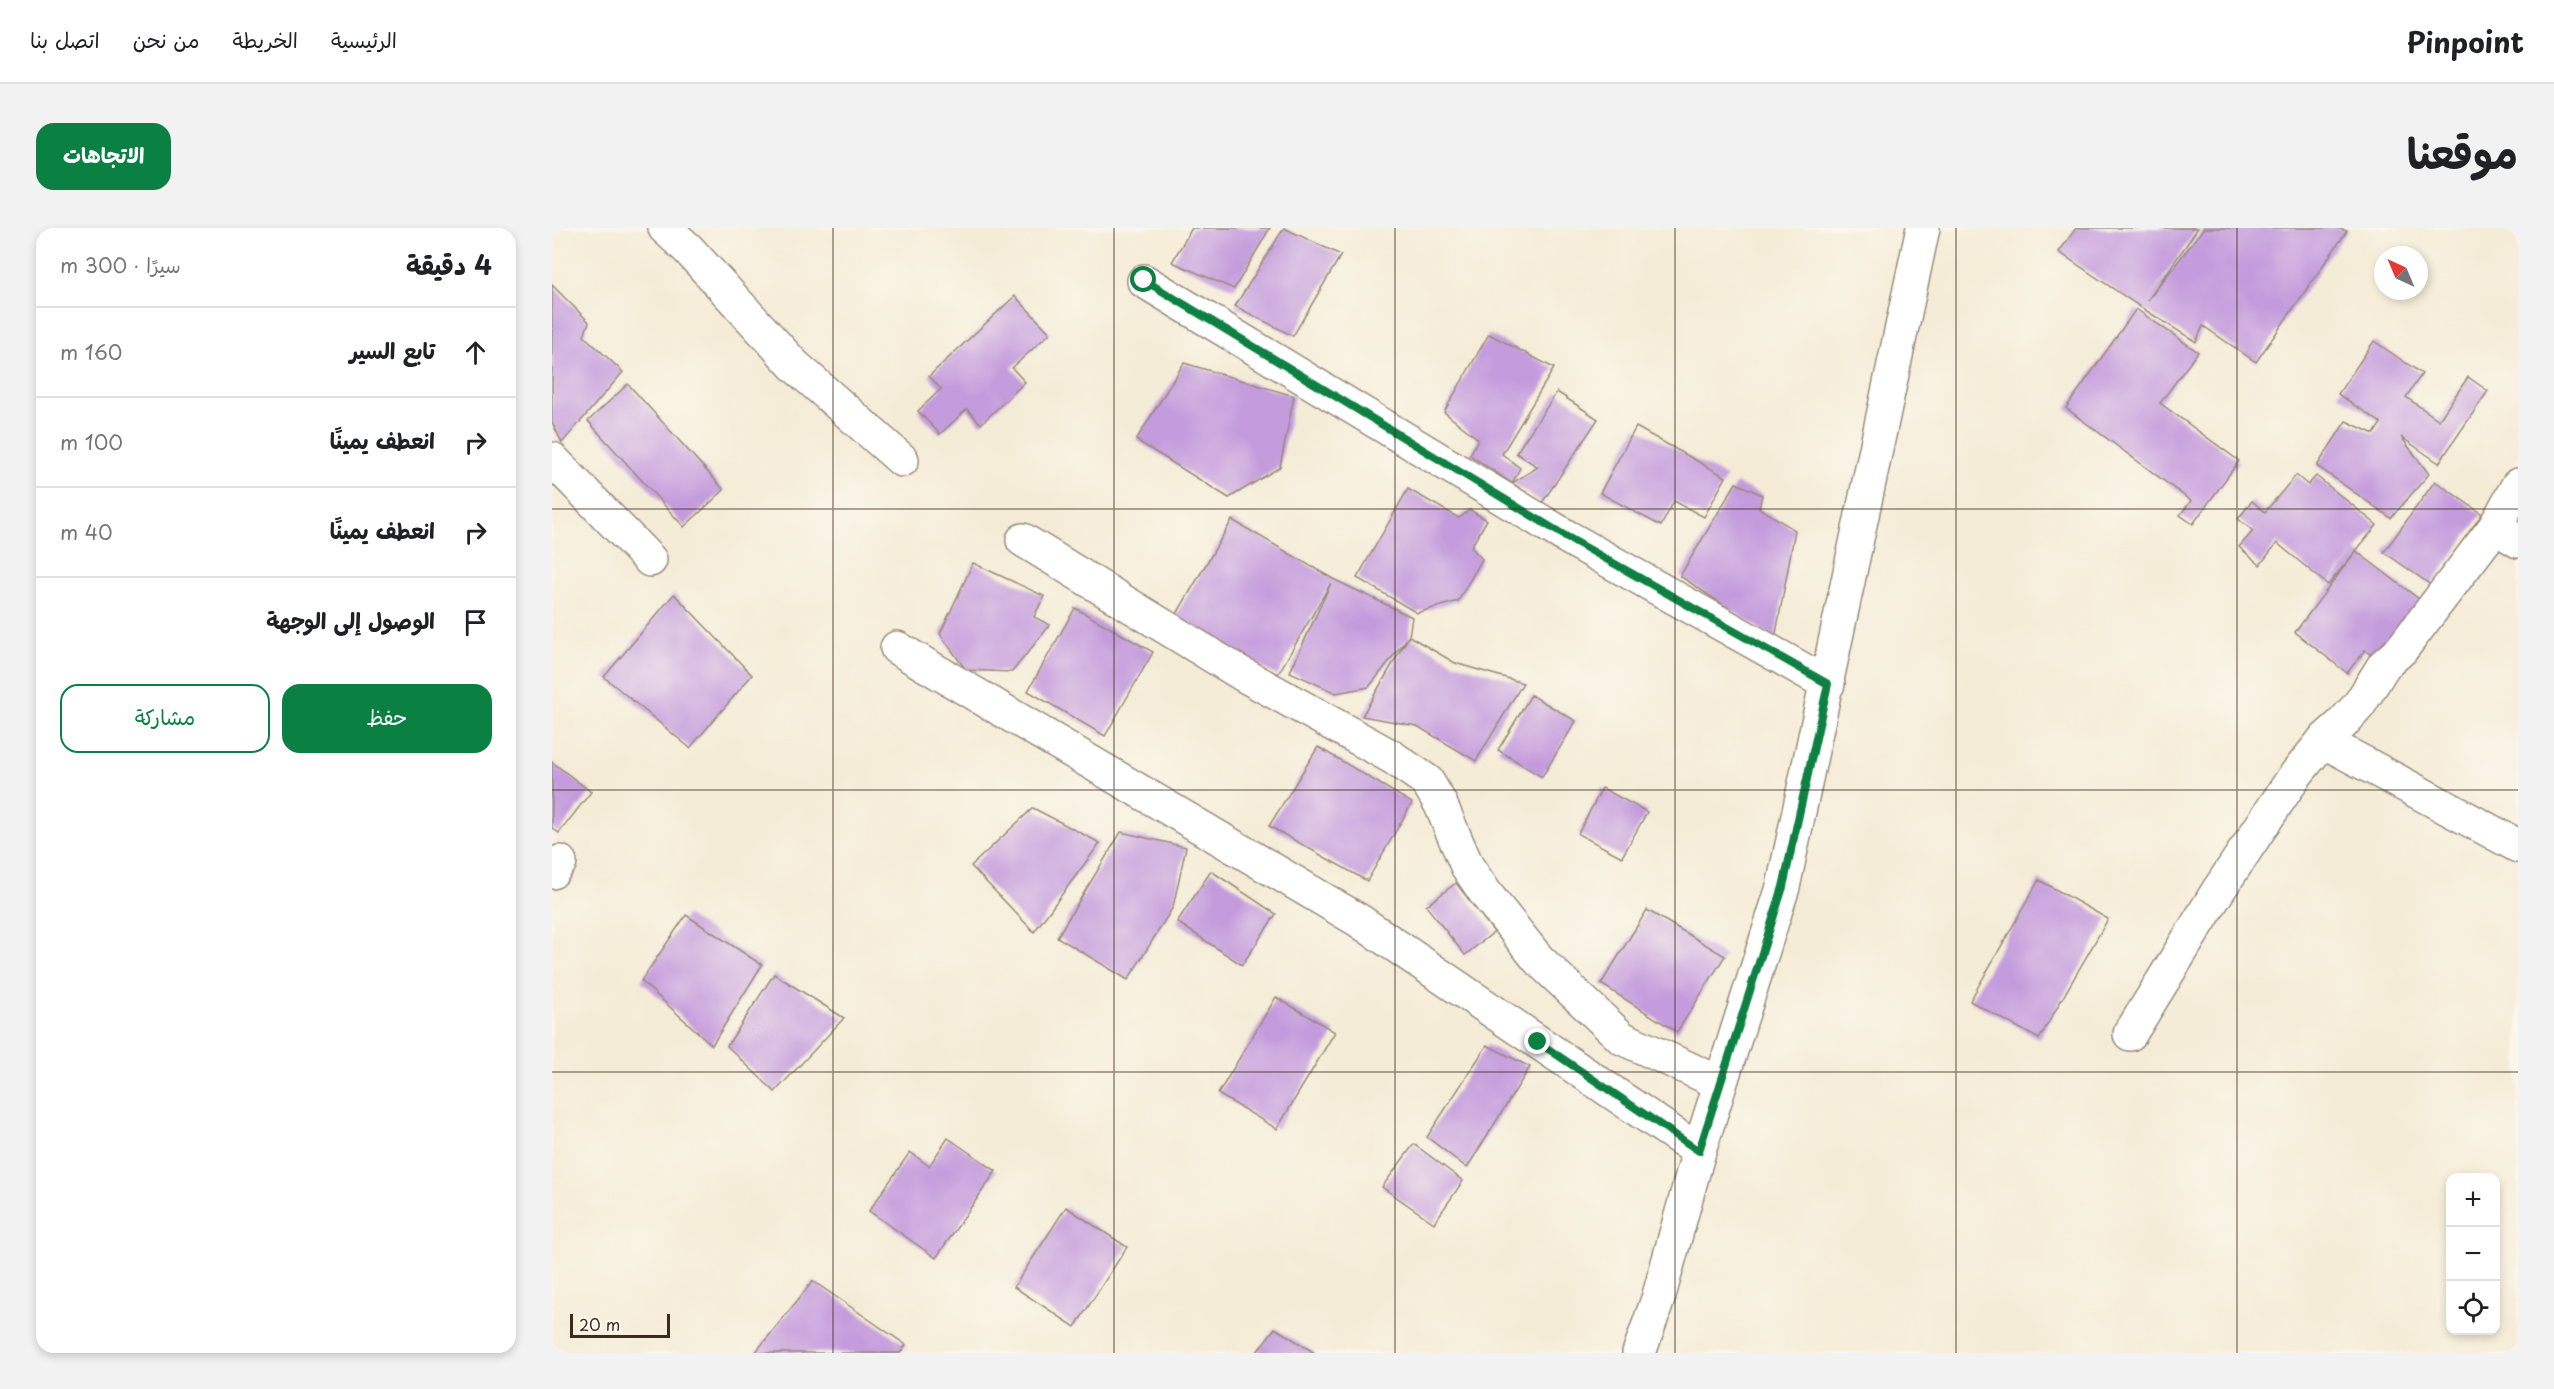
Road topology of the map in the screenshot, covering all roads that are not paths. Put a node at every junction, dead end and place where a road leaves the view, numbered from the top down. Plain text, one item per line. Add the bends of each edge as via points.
1 (665, 228) edge
2 (1923, 228) edge
3 (1144, 280) dead end
4 (552, 459) edge
5 (902, 460) dead end
6 (2518, 485) edge
7 (2506, 534) edge
8 (1023, 540) dead end
9 (650, 560) dead end
10 (897, 648) dead end
11 (1828, 684) junction
12 (2323, 741) junction
13 (2518, 846) edge
14 (2130, 1034) dead end
15 (1720, 1083) junction
16 (1699, 1151) junction
17 (1639, 1353) edge

1 - 5 street via 794,365
2 - 11 street
3 - 11 street via 1567,537
4 - 9 street
6 - 7 street
7 - 12 street via 2384,665 2359,705
8 - 15 street via 1242,674 1392,757 1427,782 1467,866 1538,959 1623,1038
10 - 16 street via 1358,920
11 - 15 street via 1783,887
12 - 13 street
12 - 14 street via 2294,777 2218,891
15 - 16 street
16 - 17 street

